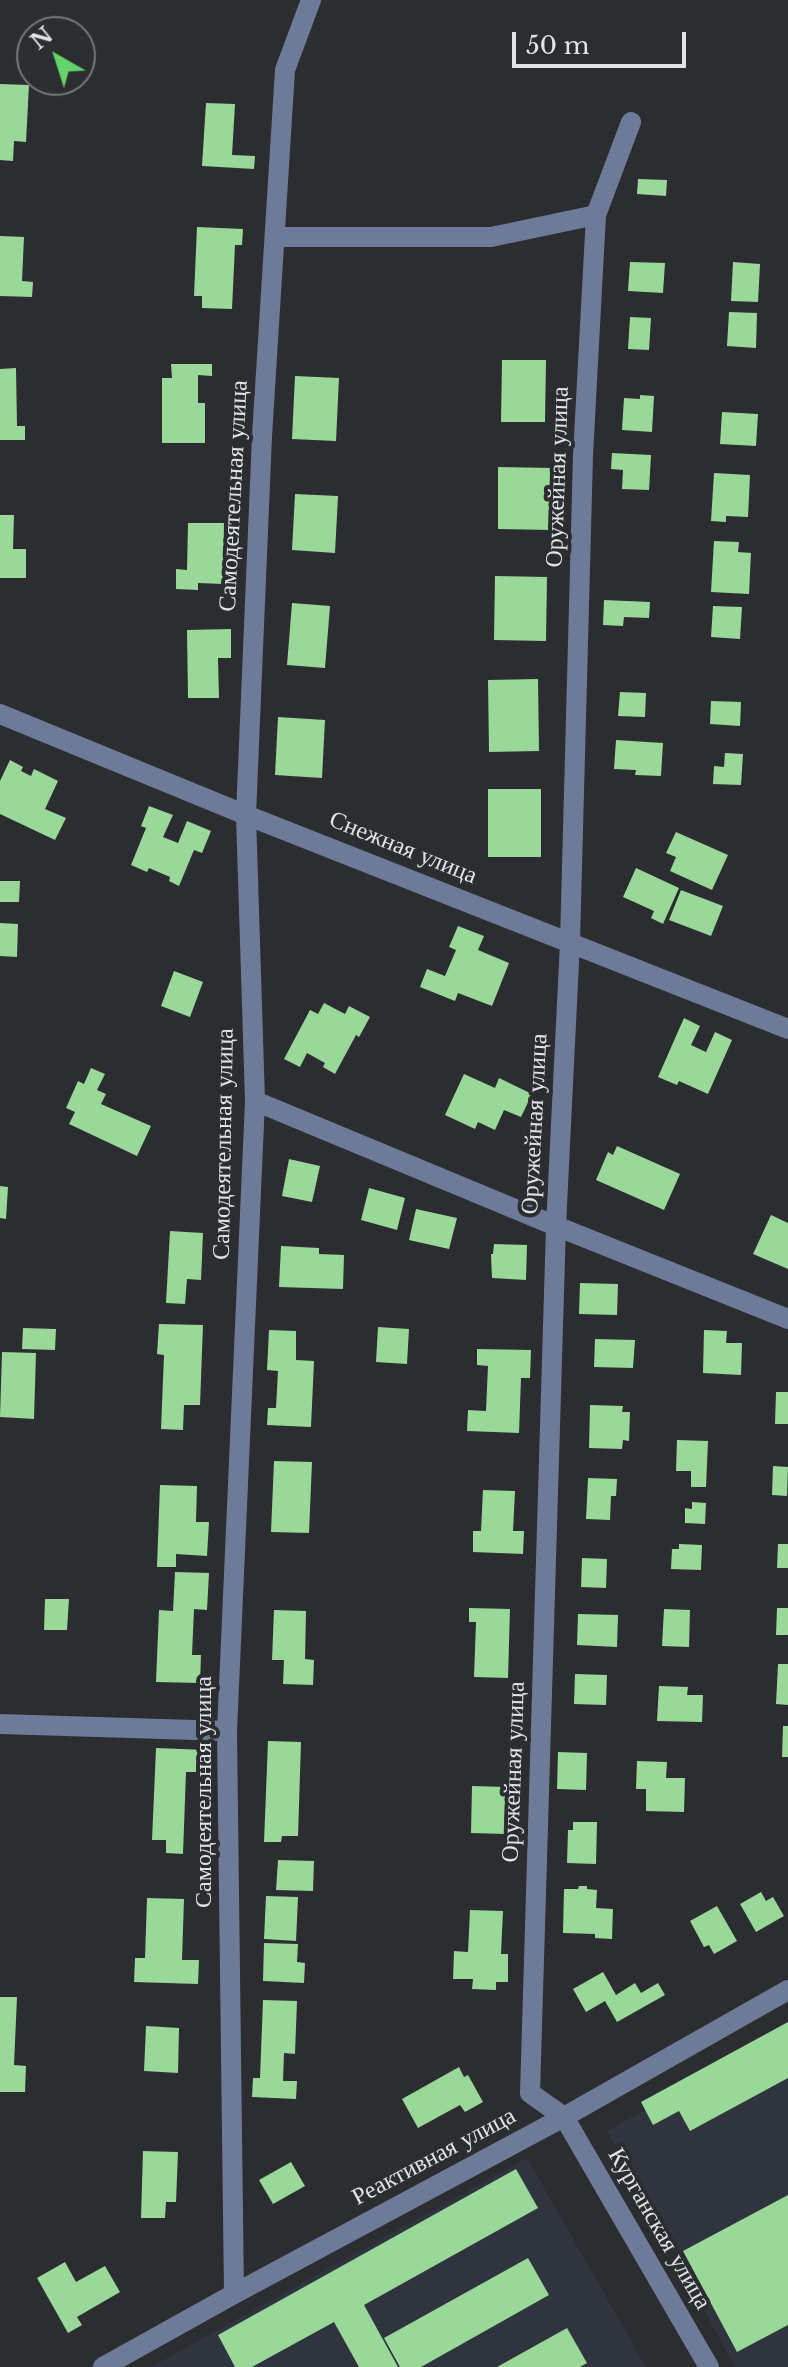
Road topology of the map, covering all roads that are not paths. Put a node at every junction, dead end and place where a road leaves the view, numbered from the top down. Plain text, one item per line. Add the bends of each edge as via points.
1 (311, 0) edge
2 (631, 122) dead end
3 (596, 215) junction
4 (275, 237) junction
5 (0, 714) edge
6 (246, 815) junction
7 (570, 942) junction
8 (788, 1029) edge
9 (255, 1101) junction
10 (556, 1226) junction
11 (788, 1319) edge
12 (0, 1724) edge
13 (227, 1731) junction
14 (788, 1990) edge
15 (564, 2117) junction
16 (234, 2294) junction
17 (103, 2367) edge
18 (709, 2367) edge

1 - 4 street, Самодеятельная улица via 285,70
2 - 3 street, Оружейная улица
3 - 4 street via 491,237
3 - 7 street, Оружейная улица via 583,455
4 - 6 street, Самодеятельная улица
5 - 6 street, Снежная улица
6 - 7 street, Снежная улица
6 - 9 street, Самодеятельная улица
7 - 8 street, Снежная улица
7 - 10 street, Оружейная улица
9 - 10 street
9 - 13 street, Самодеятельная улица
10 - 11 street
10 - 15 street, Оружейная улица via 530,2093
12 - 13 street
13 - 16 street, Самодеятельная улица
14 - 15 street, Реактивная улица
15 - 16 street, Реактивная улица
15 - 18 street, Курганская улица
16 - 17 street, Реактивная улица

